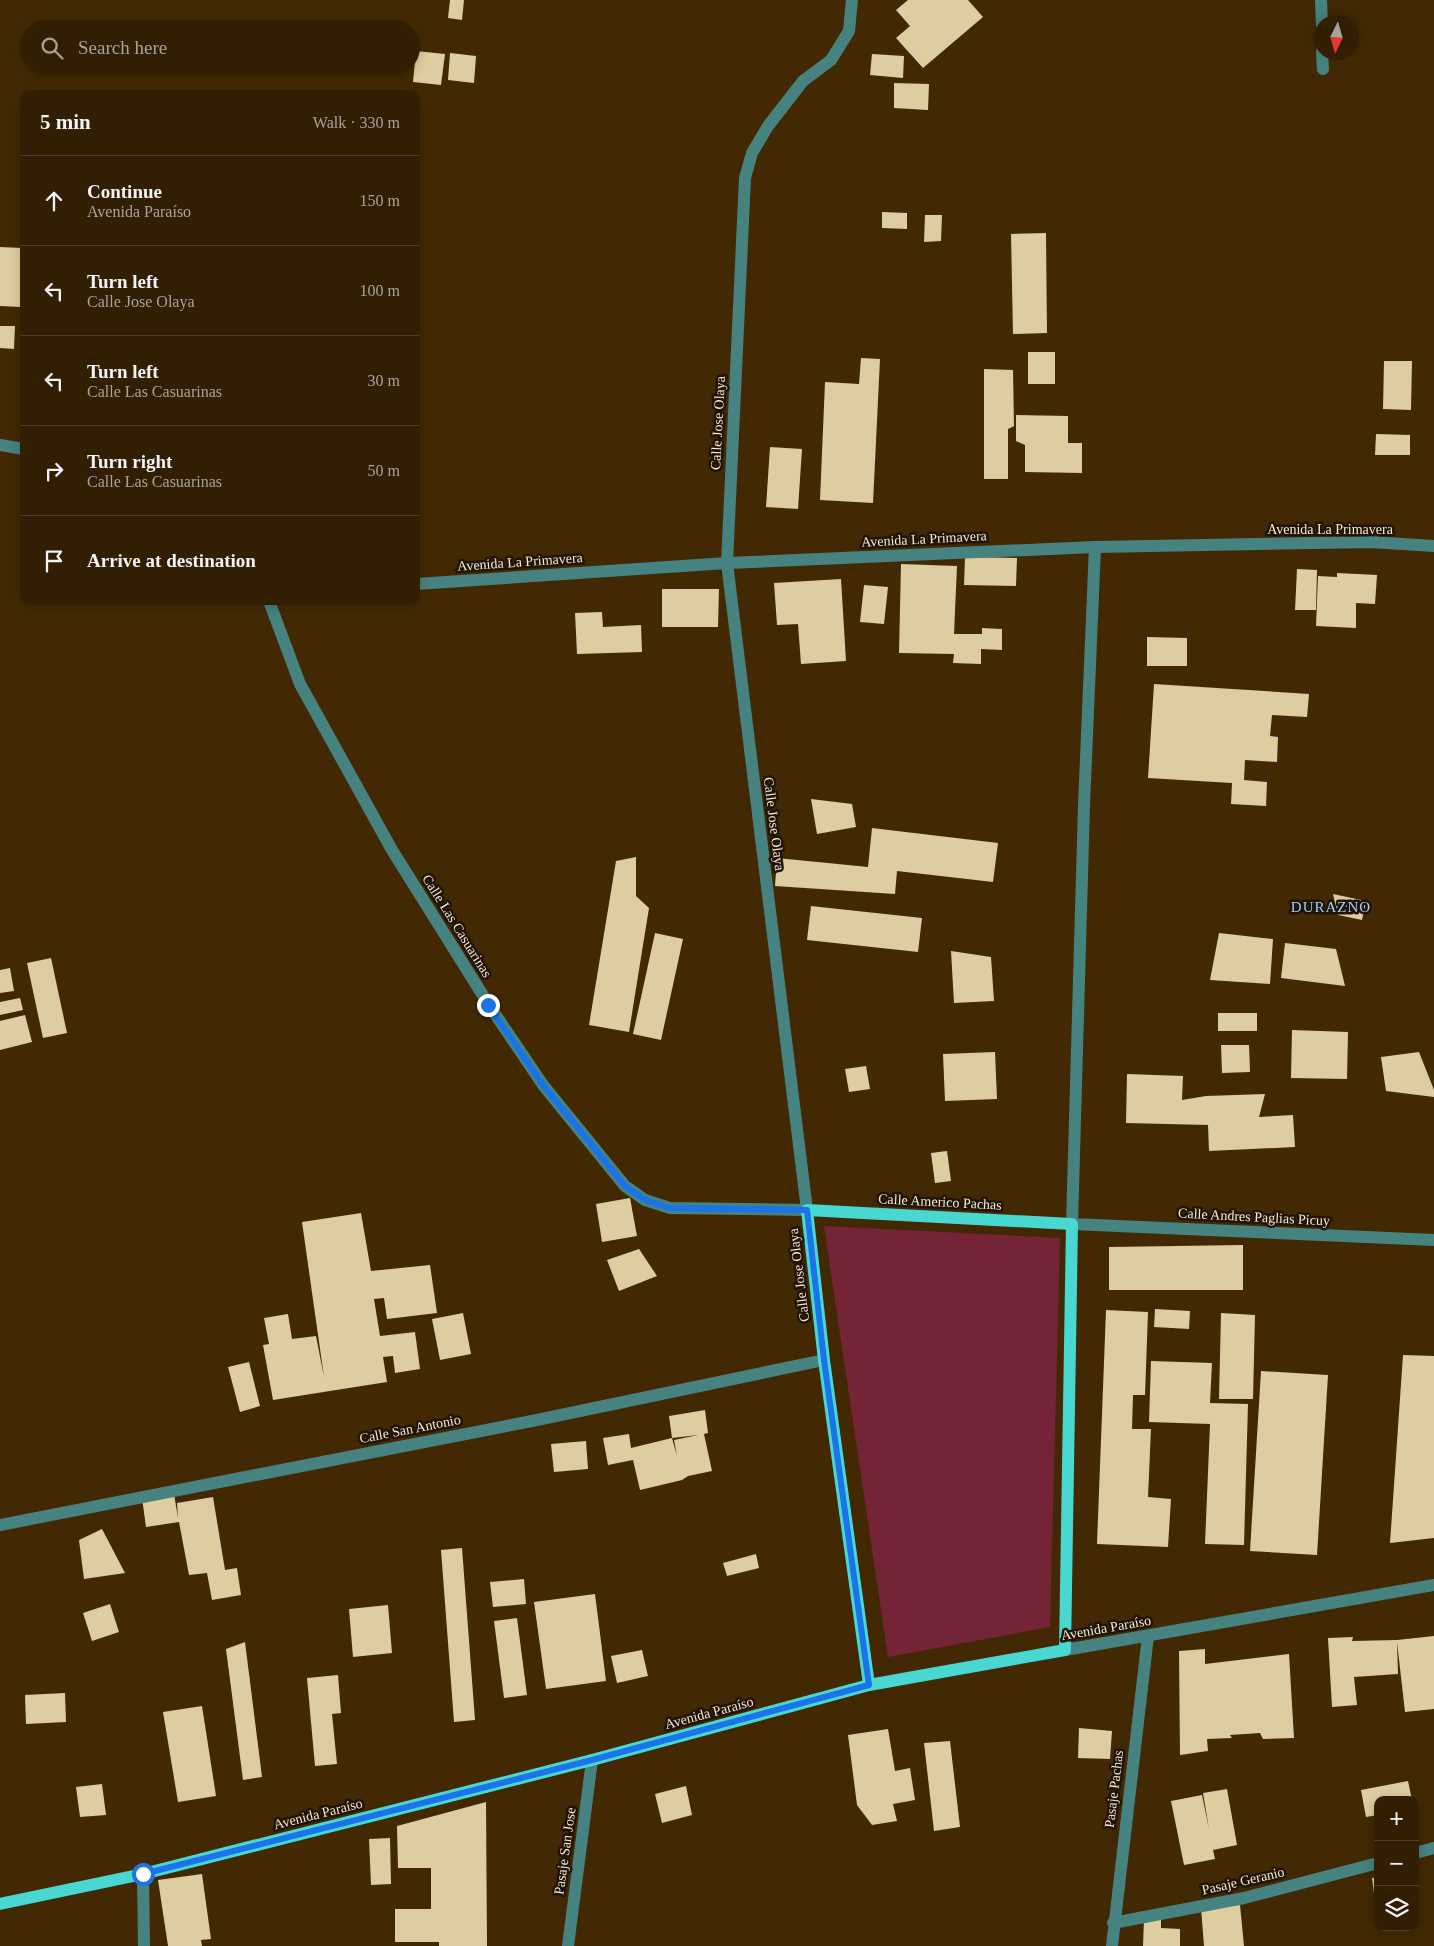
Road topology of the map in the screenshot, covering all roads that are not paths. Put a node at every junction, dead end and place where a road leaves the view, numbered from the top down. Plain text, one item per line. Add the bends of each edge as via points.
1 (852, 0) edge
2 (1321, 0) edge
3 (1322, 15) edge
4 (1322, 60) edge
5 (1323, 69) dead end
6 (0, 445) edge
7 (20, 448) edge
8 (1434, 546) edge
9 (1096, 547) junction
10 (727, 563) junction
11 (420, 584) edge
12 (270, 605) edge
13 (807, 1210) junction
14 (1072, 1224) junction
15 (1434, 1240) edge
16 (824, 1360) junction
17 (0, 1525) edge
18 (1434, 1585) edge
19 (1148, 1636) junction
20 (1065, 1650) junction
21 (869, 1685) junction
22 (592, 1760) junction
23 (1434, 1848) edge
24 (1419, 1852) edge
25 (1374, 1864) edge
26 (143, 1874) junction
27 (0, 1904) edge
28 (1114, 1923) junction
29 (144, 1946) edge
30 (568, 1946) edge
31 (1112, 1946) edge

1 - 10 street, Calle Jose Olaya via 849,31 831,60 803,81 768,126 752,153 745,178
2 - 3 street
4 - 5 street
6 - 7 street
8 - 9 street, Avenida La Primavera via 1370,542
9 - 10 street, Avenida La Primavera
9 - 14 street via 1084,805
10 - 11 street, Avenida La Primavera
10 - 13 street, Calle Jose Olaya
12 - 13 street, Calle Las Casuarinas via 300,684 392,850 488,1005 543,1085 625,1186 645,1200 670,1208
13 - 14 main road, Calle Americo Pachas
13 - 16 main road, Calle Jose Olaya
14 - 15 street, Calle Andres Paglias Picuy
14 - 20 main road
16 - 17 street, Calle San Antonio
16 - 21 main road, Calle Jose Olaya
18 - 19 street, Avenida Paraíso
19 - 20 street, Avenida Paraíso
19 - 28 street, Pasaje Pachas
20 - 21 main road, Avenida Paraíso
21 - 22 main road, Avenida Paraíso
22 - 26 main road, Avenida Paraíso
22 - 30 street, Pasaje San Jose
23 - 24 street
25 - 28 street, Pasaje Geranio via 1244,1898
26 - 27 main road, Avenida Paraíso
26 - 29 street
28 - 31 street, Pasaje Pachas

